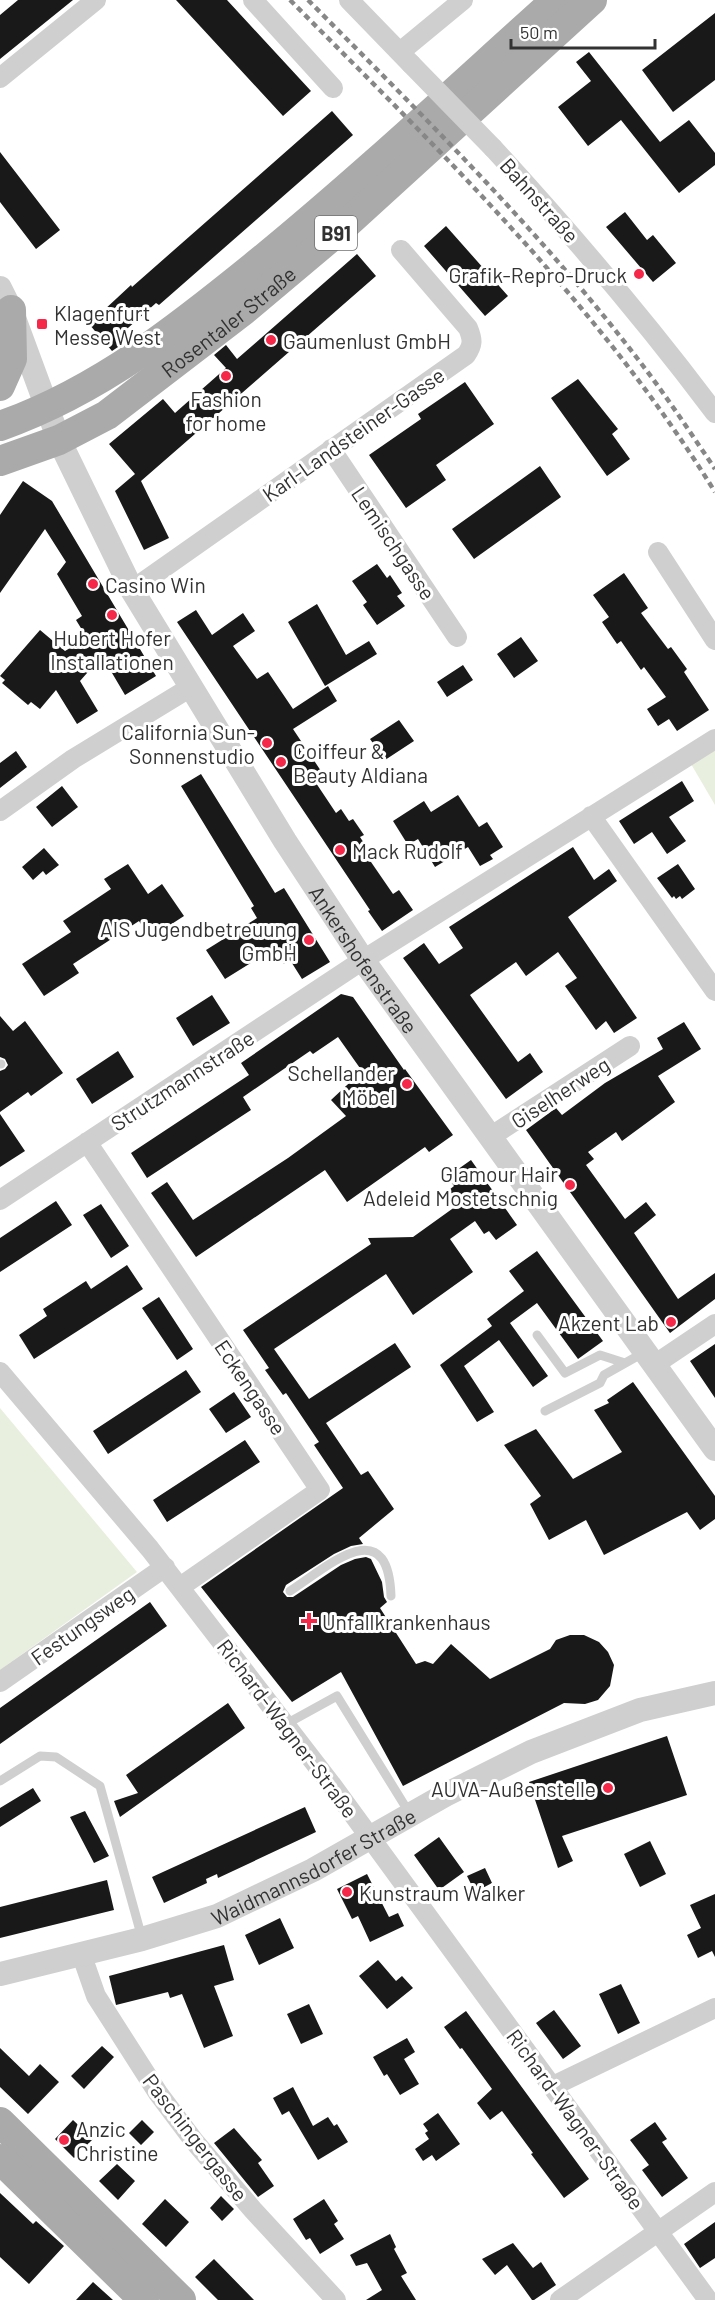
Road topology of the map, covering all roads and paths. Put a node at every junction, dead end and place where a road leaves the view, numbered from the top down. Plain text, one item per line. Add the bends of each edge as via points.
1 (96, 0) edge
2 (253, 0) edge
3 (349, 0) edge
4 (463, 0) edge
5 (556, 0) edge
6 (592, 0) edge
7 (406, 58) junction
8 (0, 78) edge
9 (333, 88) dead end
10 (401, 250) dead end
11 (6, 299) edge
12 (0, 386) edge
13 (715, 413) edge
14 (15, 433) edge
15 (59, 440) junction
16 (331, 450) junction
17 (658, 552) dead end
18 (132, 590) junction
19 (457, 637) dead end
20 (715, 640) edge
21 (191, 687) junction
22 (715, 739) edge
23 (0, 811) edge
24 (591, 816) junction
25 (363, 960) junction
26 (715, 991) edge
27 (630, 1046) dead end
28 (490, 1137) junction
29 (87, 1142) junction
30 (0, 1200) edge
31 (715, 1324) edge
32 (537, 1335) dead end
33 (642, 1360) junction
34 (0, 1372) edge
35 (545, 1411) dead end
36 (715, 1449) edge
37 (165, 1567) junction
38 (180, 1587) junction
39 (290, 1591) dead end
40 (391, 1596) dead end
41 (0, 1682) edge
42 (715, 1694) edge
43 (286, 1724) junction
44 (0, 1781) edge
45 (410, 1815) junction
46 (372, 1837) junction
47 (142, 1940) junction
48 (82, 1956) junction
49 (0, 1974) edge
50 (715, 2008) edge
51 (553, 2086) junction
52 (0, 2122) edge
53 (0, 2159) edge
54 (715, 2192) edge
55 (657, 2232) junction
56 (144, 2300) edge
57 (181, 2300) edge
58 (336, 2300) edge
59 (560, 2300) edge
60 (708, 2300) edge

1 - 8 street
2 - 9 street
3 - 7 street, Bahnstraße
4 - 7 street
5 - 14 main road, Rosentaler Straße / B91 via 332,202 219,294 138,355
6 - 15 main road, Rosentaler Straße / B91 via 344,226 244,310 106,414
7 - 13 street, Bahnstraße, bridge via 494,148 641,317
10 - 16 street, Karl-Landsteiner-Gasse via 468,328 472,346 466,356
11 - 12 main road via 12,359
11 - 14 street, Ankershofenstraße
14 - 15 main road, Rosentaler Straße / B91
14 - 15 street, Ankershofenstraße
15 - 18 street, Ankershofenstraße
16 - 18 street, Karl-Landsteiner-Gasse
16 - 19 street, Lemischgasse
17 - 20 street
18 - 21 street, Ankershofenstraße
21 - 23 street via 73,759
21 - 25 street, Ankershofenstraße
22 - 24 street
24 - 25 street
24 - 26 street
25 - 28 street, Ankershofenstraße
25 - 29 street, Strutzmannstraße
27 - 28 street, Giselherweg
28 - 33 street, Ankershofenstraße
29 - 30 street, Strutzmannstraße
29 - 38 street, Eckengasse via 320,1490
31 - 33 street
32 - 33 lane via 565,1373 600,1355
33 - 35 lane via 604,1375 600,1383
33 - 36 street, Ankershofenstraße
34 - 37 street, Richard-Wagner-Straße
37 - 38 street, Richard-Wagner-Straße
37 - 41 street, Festungsweg
38 - 43 street, Richard-Wagner-Straße
39 - 40 lane via 350,1552 370,1550 384,1564
42 - 45 street, Waidmannsdorfer Straße via 640,1710 531,1752
43 - 45 lane via 337,1696
43 - 46 street, Richard-Wagner-Straße
44 - 47 lane via 39,1756 56,1757 100,1786
45 - 46 street, Waidmannsdorfer Straße
46 - 47 street, Waidmannsdorfer Straße via 218,1916
46 - 51 street, Richard-Wagner-Straße
47 - 48 street, Waidmannsdorfer Straße
48 - 49 street, Waidmannsdorfer Straße
48 - 58 street, Paschingergasse via 96,1996 158,2093 254,2210
50 - 51 street
51 - 55 street, Richard-Wagner-Straße
52 - 57 main road
53 - 56 main road
54 - 55 street
55 - 59 street
55 - 60 street, Richard-Wagner-Straße

